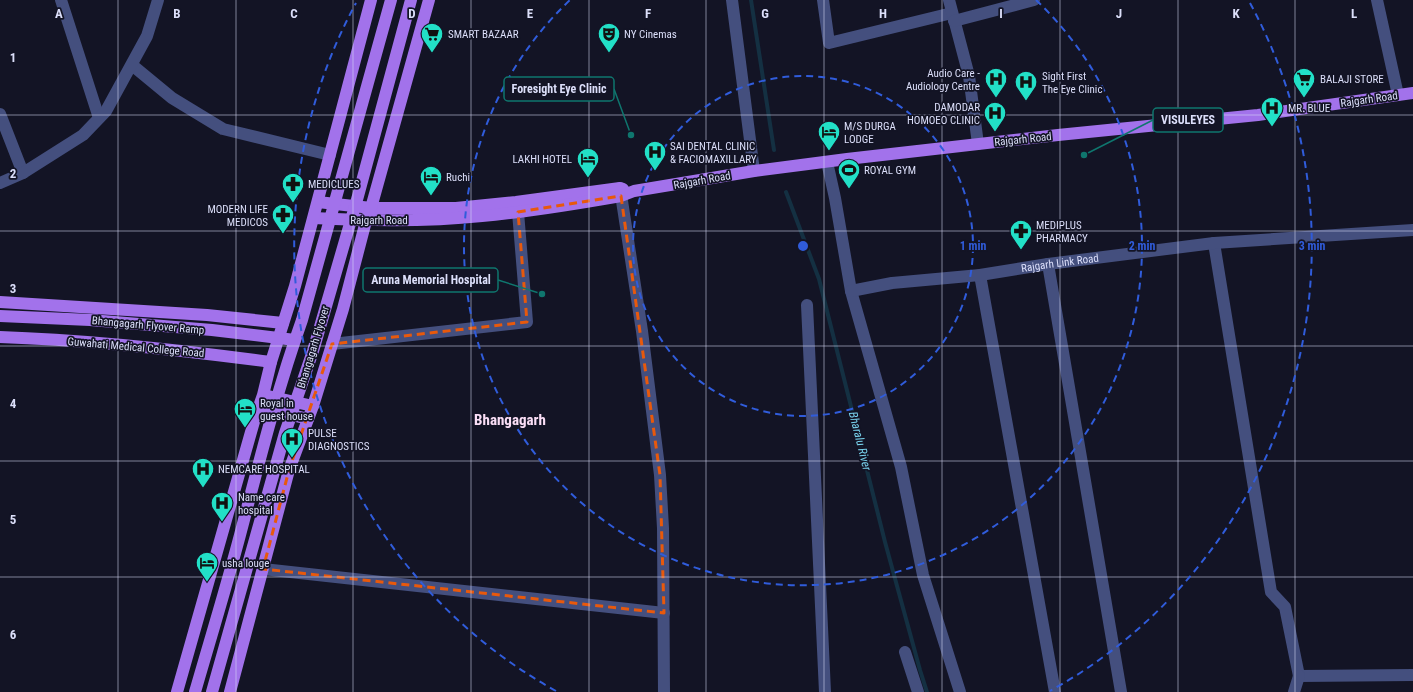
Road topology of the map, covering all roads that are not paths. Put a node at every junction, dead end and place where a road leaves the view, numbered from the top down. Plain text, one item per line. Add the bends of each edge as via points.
1 (61, 0) edge
2 (158, 0) edge
3 (372, 0) edge
4 (391, 0) edge
5 (411, 0) edge
6 (429, 0) edge
7 (732, 0) edge
8 (823, 0) edge
9 (949, 0) edge
10 (1034, 0) edge
11 (1377, 0) edge
12 (953, 17) junction
13 (132, 65) junction
14 (1413, 92) edge
15 (1398, 95) junction
16 (0, 114) edge
17 (100, 118) junction
18 (978, 144) junction
19 (330, 155) junction
20 (827, 162) junction
21 (754, 171) junction
22 (23, 173) junction
23 (0, 183) edge
24 (620, 192) junction
25 (318, 202) junction
26 (371, 208) junction
27 (518, 212) junction
28 (314, 218) junction
29 (366, 221) junction
30 (1413, 230) edge
31 (1214, 243) junction
32 (1048, 264) junction
33 (980, 275) junction
34 (851, 290) junction
35 (0, 302) edge
36 (807, 305) dead end
37 (0, 316) edge
38 (283, 323) junction
39 (0, 337) edge
40 (295, 340) junction
41 (332, 344) junction
42 (271, 362) junction
43 (261, 401) junction
44 (313, 406) junction
45 (308, 419) junction
46 (263, 569) junction
47 (664, 613) junction
48 (905, 652) dead end
49 (1413, 675) edge
50 (1299, 676) junction
51 (177, 692) edge
52 (195, 692) edge
53 (212, 692) edge
54 (230, 692) edge
55 (664, 692) edge
56 (825, 692) edge
57 (918, 692) edge
58 (960, 692) edge
59 (1055, 692) edge
60 (1121, 692) edge
61 (1294, 692) edge

1 - 17 street
2 - 13 street via 147,36
3 - 19 main road
4 - 40 main road, Bhangagarh Flyover, bridge
5 - 53 main road, Bhangagarh Flyover, bridge via 328,300 285,433
6 - 26 main road
7 - 21 street
8 - 12 street via 829,43
9 - 12 street
10 - 12 street
11 - 15 street
12 - 18 street via 969,76
13 - 17 street
13 - 19 street via 172,98 223,129
14 - 15 main road, Rajgarh Road
15 - 18 main road, Rajgarh Road via 1258,115
16 - 22 street
17 - 22 street via 82,135
18 - 20 main road, Rajgarh Road
19 - 25 main road
20 - 21 main road, Rajgarh Road
20 - 34 street
21 - 24 main road, Rajgarh Road
22 - 23 street
24 - 26 main road, Rajgarh Road via 456,208
24 - 27 main road, Rajgarh Road
24 - 47 street via 642,331 660,475
25 - 26 main road, Rajgarh Road
25 - 28 main road
26 - 29 main road
27 - 29 main road, Rajgarh Road via 442,219
27 - 41 street via 527,322
28 - 29 main road, Rajgarh Road
28 - 38 main road
29 - 41 main road
30 - 31 street, Rajgarh Link Road
31 - 32 street, Rajgarh Link Road
31 - 50 street via 1271,592 1285,607
32 - 33 street, Rajgarh Link Road
32 - 60 street
33 - 34 street, Rajgarh Link Road via 892,283
33 - 59 street
34 - 58 street via 901,467 923,575
35 - 38 main road via 206,315
36 - 56 street
37 - 40 main road, Bhangagarh Flyover Ramp, bridge via 90,320
38 - 42 main road
39 - 42 main road, Guwahati Medical College Road via 199,353
40 - 52 main road, Bhangagarh Flyover, bridge
41 - 44 main road
42 - 43 main road
43 - 44 main road
43 - 45 main road
43 - 51 main road via 254,418
44 - 45 main road
45 - 46 main road via 289,470
46 - 47 street
46 - 54 main road
47 - 55 street
48 - 57 street
49 - 50 street
50 - 61 street

